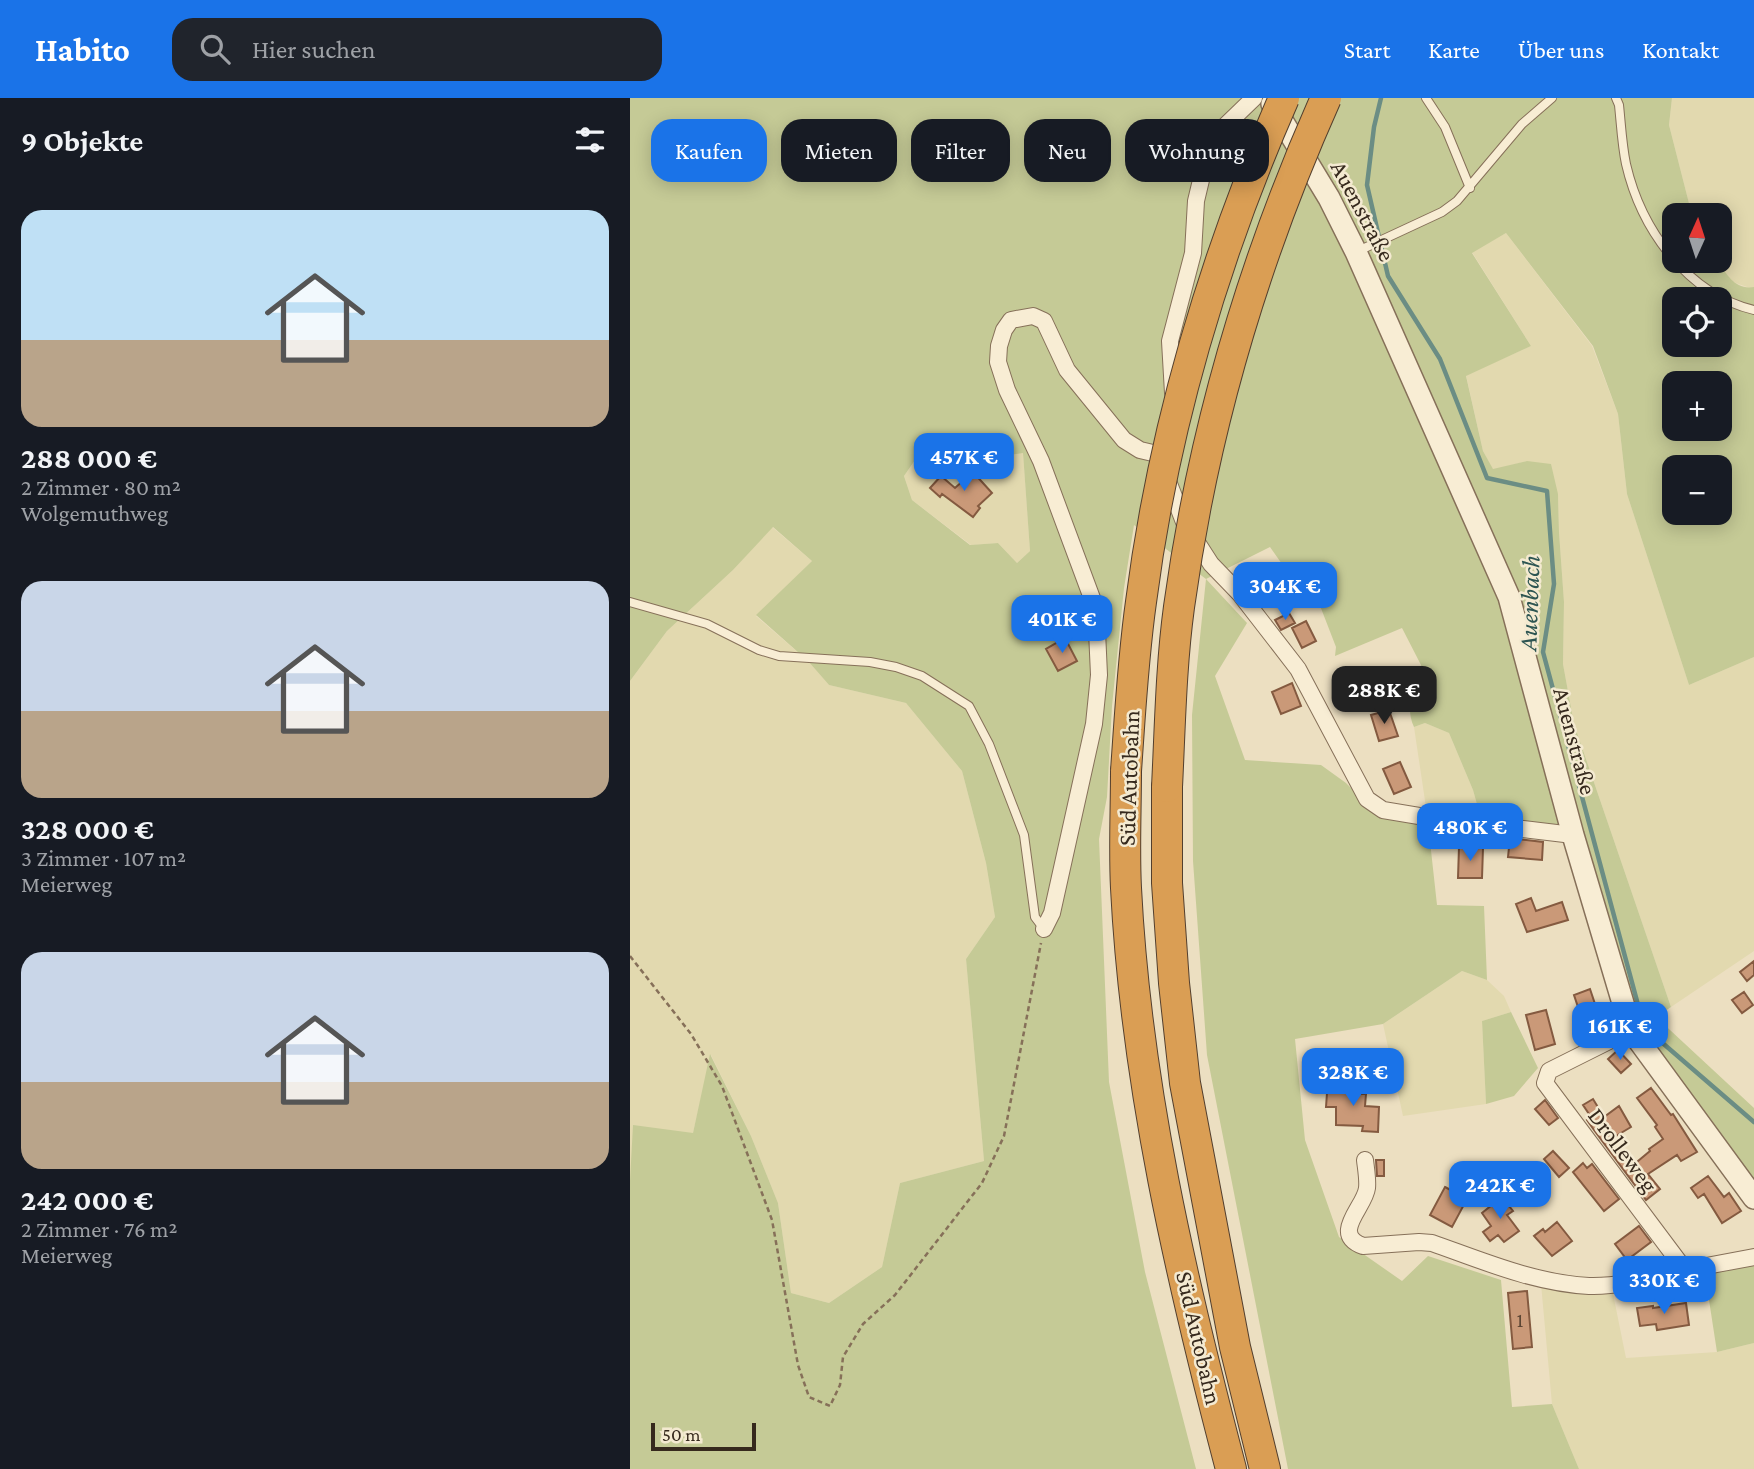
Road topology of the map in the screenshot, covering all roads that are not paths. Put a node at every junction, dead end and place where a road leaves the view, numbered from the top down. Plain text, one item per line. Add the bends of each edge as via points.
1 (1254, 98) edge
2 (1268, 98) edge
3 (1283, 98) edge
4 (1326, 98) edge
5 (1426, 98) edge
6 (1552, 98) edge
7 (1616, 98) edge
8 (1470, 188) junction
9 (1356, 251) junction
10 (1754, 310) edge
11 (1157, 454) junction
12 (630, 602) edge
13 (1573, 835) junction
14 (1044, 929) joint
15 (1631, 1030) junction
16 (1366, 1160) dead end
17 (1754, 1198) edge
18 (1754, 1257) edge
19 (1685, 1270) junction
20 (1231, 1469) edge
21 (1265, 1469) edge

1 - 11 street via 1225,126 1206,159 1196,201 1193,254 1170,341 1174,419 1170,438
2 - 9 street, Auenstraße
3 - 20 highway, Süd Autobahn, bridge via 1230,235 1167,453 1141,601 1126,771 1126,886 1143,1060 1169,1208
4 - 21 highway, Süd Autobahn, bridge via 1305,145 1223,387 1204,466 1172,674 1167,787 1169,908 1185,1083 1235,1347
5 - 8 lane via 1445,127
6 - 8 lane via 1522,124
7 - 10 lane via 1626,162 1653,231 1674,260 1709,293
8 - 9 lane via 1442,212
9 - 13 street, Auenstraße via 1510,597
11 - 13 street via 1184,522 1211,564 1298,669 1367,799 1383,810
11 - 14 street via 1124,440 1067,370 1044,321 1034,316 1011,320 999,346 998,362 1096,609 1099,675 1094,724 1052,913
12 - 14 lane via 708,624 779,656 896,667 922,676 969,706 1024,835 1035,917
13 - 15 street, Auenstraße
15 - 17 street, Auenstraße
15 - 19 street, Drolleweg via 1549,1071 1545,1083
16 - 19 street via 1367,1190 1349,1228 1350,1237 1363,1246 1432,1243 1513,1272 1589,1286
18 - 19 street

